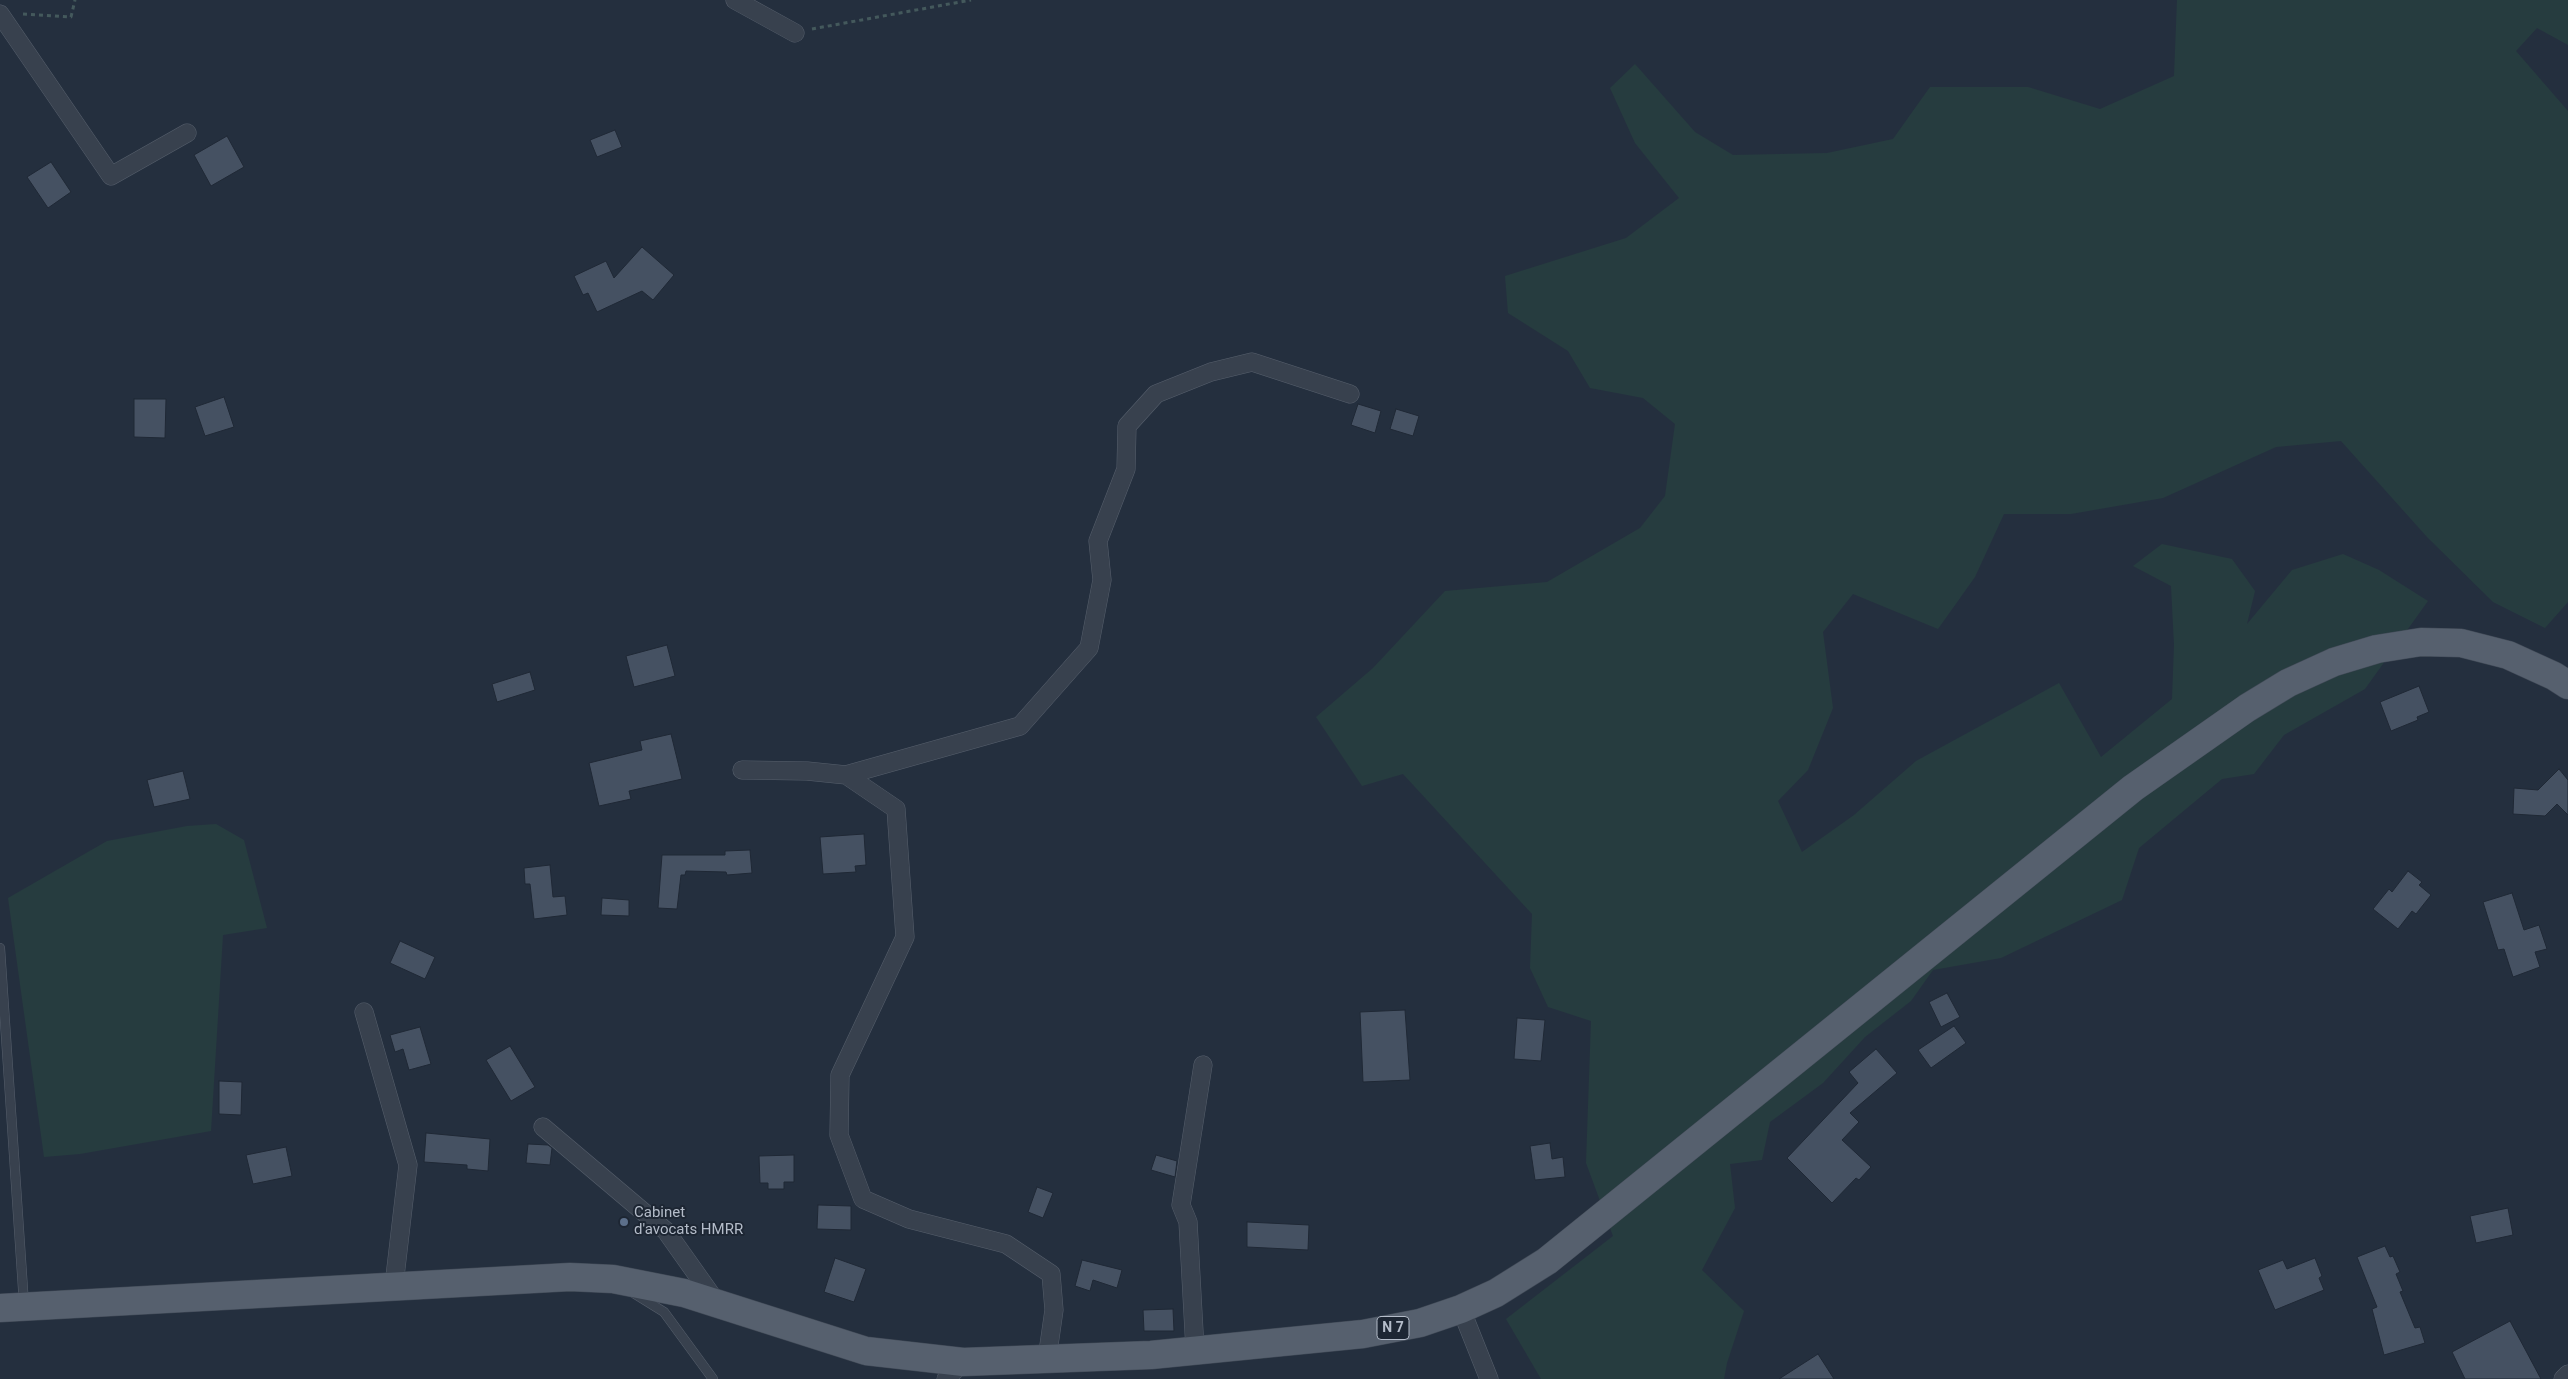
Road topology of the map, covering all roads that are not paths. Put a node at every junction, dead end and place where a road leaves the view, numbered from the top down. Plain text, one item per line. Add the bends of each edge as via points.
1 (735, 0) edge
2 (0, 14) edge
3 (795, 32) road end
4 (187, 133) dead end
5 (1350, 394) dead end
6 (2568, 685) edge
7 (742, 770) dead end
8 (846, 775) junction
9 (0, 948) edge
10 (364, 1012) dead end
11 (1202, 1065) dead end
12 (542, 1127) dead end
13 (613, 1280) junction
14 (394, 1285) junction
15 (717, 1303) junction
16 (12, 1307) edge
17 (1461, 1309) junction
18 (1195, 1350) junction
19 (1047, 1359) junction
20 (955, 1371) edge
21 (2568, 1374) edge
22 (713, 1379) edge
23 (1490, 1379) edge
24 (2562, 1379) edge

1 - 3 street
2 - 4 street via 112,176
5 - 8 street via 1252,362 1211,372 1156,394 1127,426 1126,469 1098,541 1102,580 1089,648 1020,726
6 - 17 main road, N 7 via 2508,655 2462,643 2421,642 2359,654 2288,683 2133,788 1547,1261 1496,1293
7 - 8 street
8 - 19 street via 896,809 905,937 840,1075 838,1135 863,1199 909,1219 1006,1244 1050,1274 1054,1310
9 - 16 lane
10 - 14 street via 408,1165
11 - 18 street via 1181,1205 1188,1222
12 - 15 street via 666,1231
13 - 14 main road, N 7 via 570,1277
13 - 15 main road, N 7 via 684,1293
13 - 22 lane via 664,1312
14 - 16 main road, N 7
15 - 20 main road, N 7 via 866,1351
17 - 18 main road, N 7 via 1420,1323 1363,1334
17 - 23 street
18 - 19 main road, N 7
19 - 20 main road, N 7
21 - 24 street

